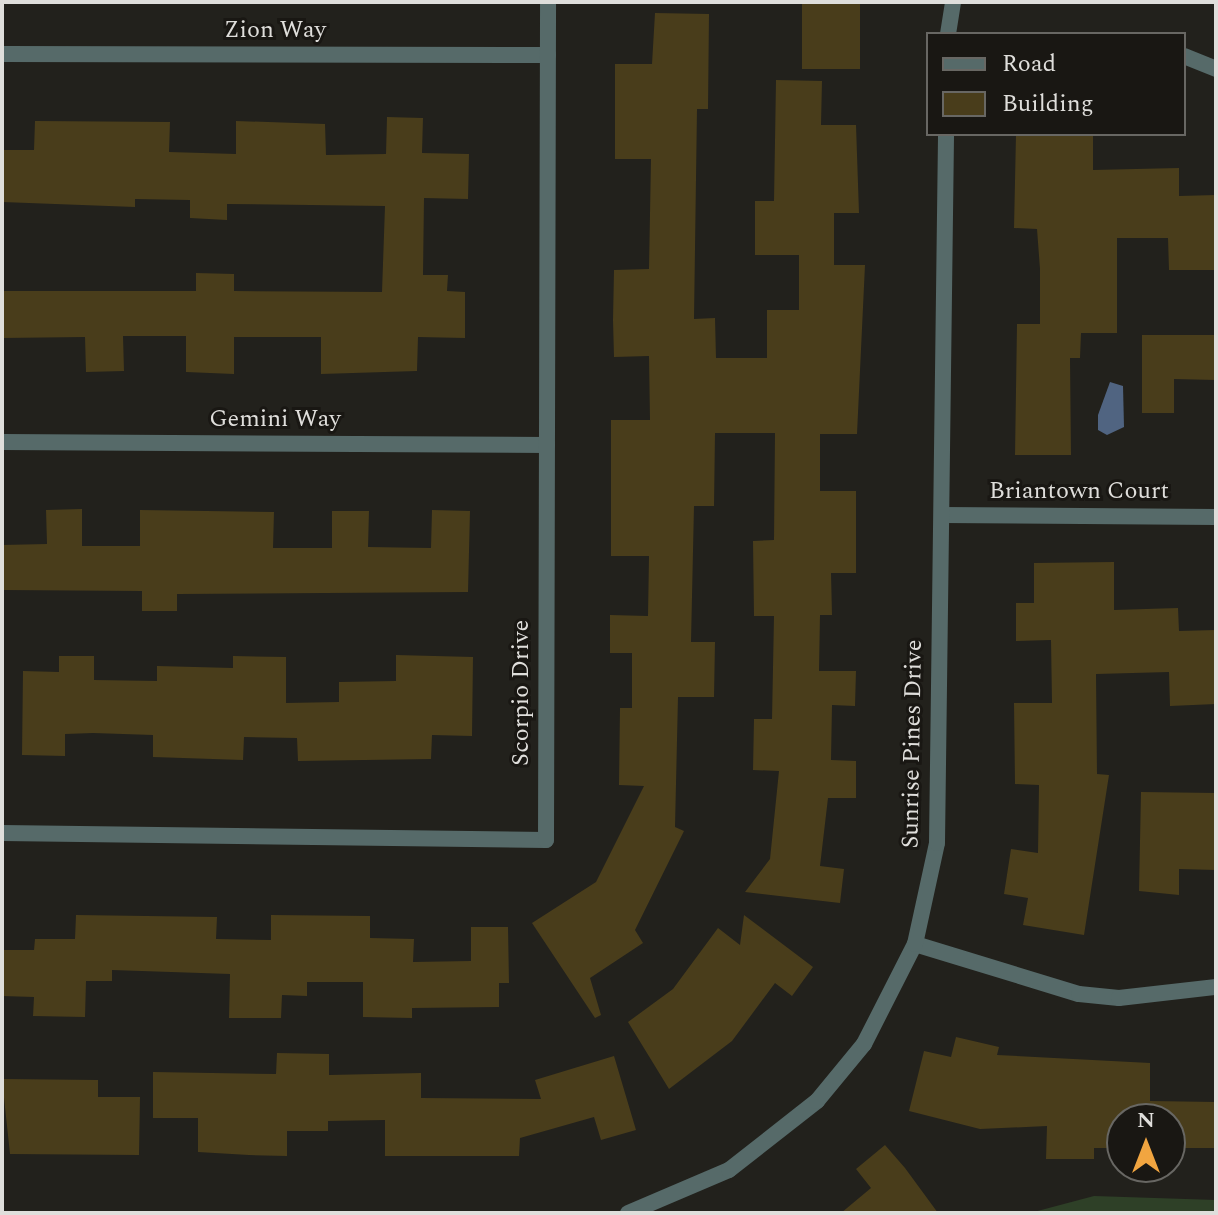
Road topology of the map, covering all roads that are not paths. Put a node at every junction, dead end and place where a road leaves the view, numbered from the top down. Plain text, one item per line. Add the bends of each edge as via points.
1 (548, 2) edge
2 (953, 2) edge
3 (948, 32) edge
4 (2, 54) edge
5 (548, 55) junction
6 (1186, 57) edge
7 (1216, 69) edge
8 (946, 136) edge
9 (2, 442) edge
10 (547, 445) junction
11 (942, 515) junction
12 (1216, 517) edge
13 (2, 833) edge
14 (915, 944) junction
15 (1216, 987) edge
16 (628, 1213) edge

1 - 5 street, Scorpio Drive
2 - 3 street
4 - 5 street, Zion Way
5 - 10 street, Scorpio Drive
6 - 7 street
8 - 11 street, Sunrise Pines Drive
9 - 10 street, Gemini Way
10 - 13 street, Scorpio Drive via 546,840
11 - 12 street, Briantown Court
11 - 14 street, Sunrise Pines Drive via 937,843
14 - 15 street via 1079,994 1133,998
14 - 16 street, Sunrise Pines Drive via 878,1023 817,1101 729,1170

